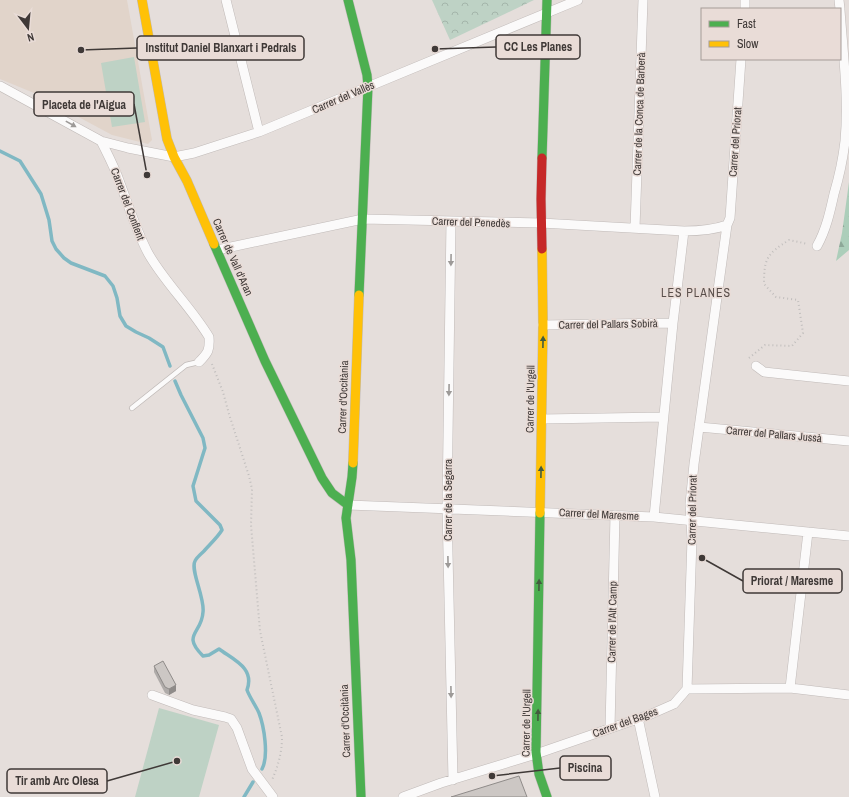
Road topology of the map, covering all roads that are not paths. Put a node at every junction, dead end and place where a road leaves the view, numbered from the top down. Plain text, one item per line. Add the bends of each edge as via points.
1 (142, 0) edge
2 (226, 0) edge
3 (348, 0) edge
4 (547, 0) edge
5 (578, 0) edge
6 (643, 0) edge
7 (547, 13) junction
8 (841, 24) edge
9 (741, 60) edge
10 (0, 86) edge
11 (368, 87) junction
12 (259, 132) junction
13 (102, 141) junction
14 (174, 157) junction
15 (363, 219) junction
16 (452, 221) junction
17 (541, 223) junction
18 (726, 225) junction
19 (635, 228) junction
20 (684, 231) junction
21 (816, 246) road end
22 (217, 250) junction
23 (673, 323) junction
24 (543, 325) junction
25 (199, 362) joint
26 (756, 366) dead end
27 (849, 381) edge
28 (132, 408) dead end
29 (663, 417) junction
30 (542, 419) junction
31 (698, 427) junction
32 (849, 441) edge
33 (348, 505) junction
34 (447, 508) junction
35 (540, 512) junction
36 (615, 515) junction
37 (654, 517) junction
38 (691, 521) junction
39 (808, 532) junction
40 (849, 536) edge
41 (790, 688) junction
42 (687, 689) junction
43 (849, 694) edge
44 (152, 695) dead end
45 (638, 718) junction
46 (610, 728) junction
47 (536, 754) junction
48 (453, 780) junction
49 (270, 793) edge
50 (361, 797) edge
51 (403, 797) edge
52 (547, 797) edge
53 (655, 797) edge

1 - 14 street, Carrer de Vall d'Aran via 167,139
2 - 12 street
3 - 11 street, Carrer d'Occitània via 368,74
4 - 7 street, Carrer de l'Urgell
5 - 7 street, Carrer del Vallès
6 - 19 street, Carrer de la Conca de Barberà
7 - 11 street, Carrer del Vallès
7 - 17 street, Carrer de l'Urgell
8 - 21 street via 846,100 845,140 832,205 824,234
9 - 18 street, Carrer del Priorat via 730,218
10 -> 13 street
11 - 12 street, Carrer del Vallès
11 - 15 street, Carrer d'Occitània
12 - 14 street, Carrer del Vallès
13 - 14 street, Carrer del Vallès
13 - 25 street, Carrer del Conflent via 132,220 149,254 209,337 207,353
14 - 22 street, Carrer de Vall d'Aran
15 - 16 street, Carrer del Penedès
15 - 22 street, Carrer del Penedès
15 - 33 street, Carrer d'Occitània via 352,477
16 - 17 street, Carrer del Penedès
16 -> 34 street, Carrer de la Segarra
17 - 19 street, Carrer del Penedès
17 - 24 street, Carrer de l'Urgell
18 - 20 street, Carrer del Penedès via 706,230
18 - 31 street, Carrer del Priorat
19 - 20 street, Carrer del Penedès
20 - 23 street
22 - 33 street, Carrer de Vall d'Aran via 265,361 322,478 333,496
23 - 24 street, Carrer del Pallars Sobirà
23 - 29 street
30 -> 24 street, Carrer de l'Urgell
25 - 28 lane via 186,365
26 - 27 street via 764,372
29 - 30 street
29 - 37 street
35 -> 30 street, Carrer de l'Urgell
31 - 32 street, Carrer del Pallars Jussà
31 - 38 street, Carrer del Priorat via 690,504
33 - 34 street, Carrer del Maresme
33 - 50 street, Carrer d'Occitània via 346,518 351,560
34 - 35 street, Carrer del Maresme
34 -> 48 street, Carrer de la Segarra
35 - 36 street, Carrer del Maresme
47 -> 35 street, Carrer de l'Urgell
36 - 37 street, Carrer del Maresme
36 - 46 street, Carrer de l'Alt Camp
37 - 38 street, Carrer del Maresme
38 - 39 street, Carrer del Maresme
38 - 42 street, Carrer del Priorat
39 - 40 street, Carrer del Maresme
39 - 41 street
41 - 42 street
41 - 43 street
42 - 45 street, Carrer del Bages via 674,704
44 - 49 street via 192,710 231,719 237,728 252,769
45 - 46 street, Carrer del Bages
45 - 53 street
46 - 47 street, Carrer del Bages
47 - 48 street, Carrer del Bages
47 - 52 street, Carrer de l'Urgell via 539,774
48 - 51 street, Carrer del Bages

